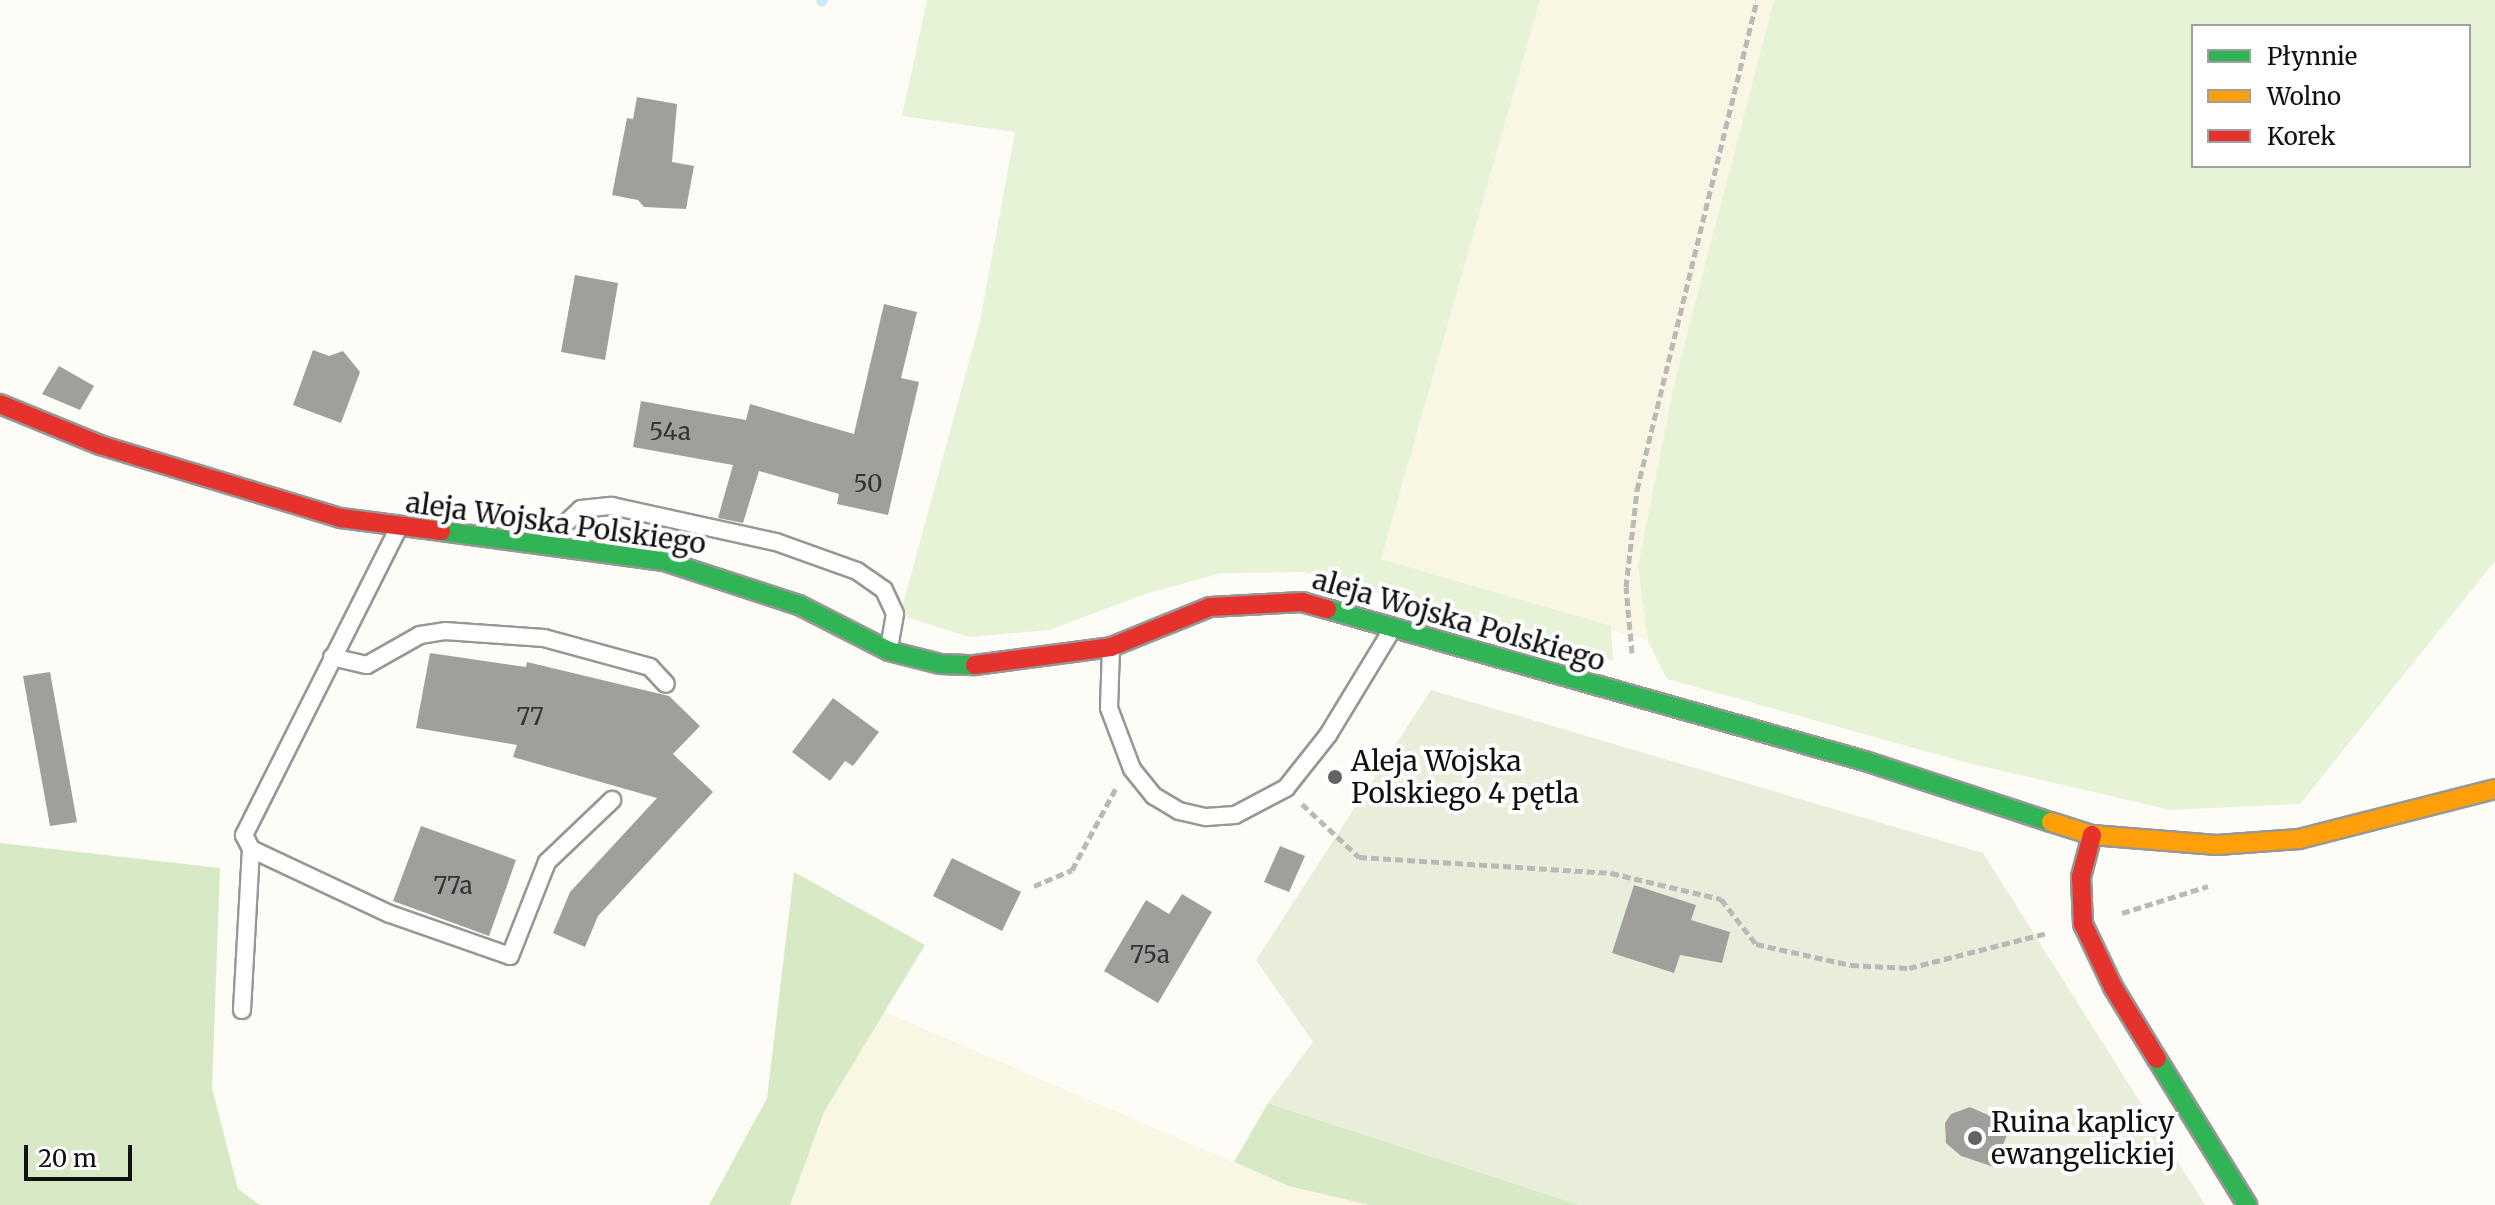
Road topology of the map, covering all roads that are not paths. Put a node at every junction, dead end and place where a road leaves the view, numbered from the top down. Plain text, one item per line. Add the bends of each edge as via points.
1 (0, 404) edge
2 (398, 529) junction
3 (539, 547) junction
4 (1393, 627) junction
5 (1111, 647) junction
6 (889, 651) junction
7 (332, 657) junction
8 (666, 684) dead end
9 (2495, 789) edge
10 (612, 800) dead end
11 (2092, 835) junction
12 (251, 849) junction
13 (242, 1010) dead end
14 (2247, 1205) edge

1 - 2 street, aleja Wojska Polskiego via 206,479
2 - 3 street, aleja Wojska Polskiego
2 - 7 lane
3 - 6 street, aleja Wojska Polskiego via 664,561 707,572 799,605
3 - 6 lane via 581,509 612,506 776,542 857,571 884,590 895,614
4 - 5 street, aleja Wojska Polskiego via 1302,602 1247,602 1210,607 1158,624
4 - 5 lane via 1328,735 1286,788 1235,815 1206,817 1179,811 1154,796 1132,769 1109,708
4 - 11 street, aleja Wojska Polskiego via 1865,761
5 - 6 street, aleja Wojska Polskiego via 1001,665 940,664
7 - 8 lane via 367,665 420,635 445,631 544,638 650,667
7 - 12 lane via 244,835
9 - 11 street, aleja Wojska Polskiego via 2299,839 2217,845
10 - 12 lane via 547,862 510,956 390,914
11 - 14 street via 2081,877 2083,924 2113,987
12 - 13 lane

